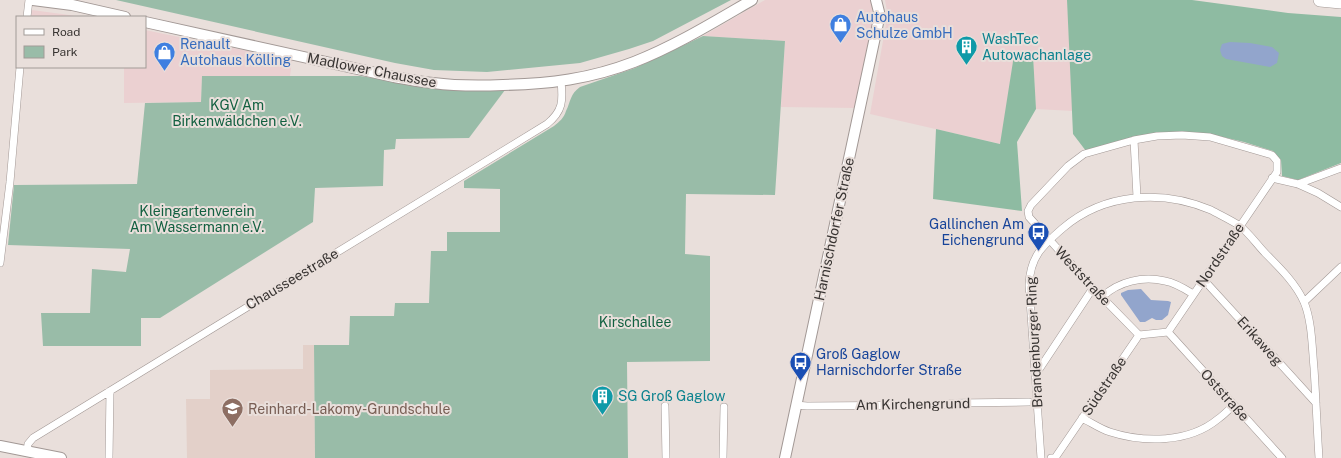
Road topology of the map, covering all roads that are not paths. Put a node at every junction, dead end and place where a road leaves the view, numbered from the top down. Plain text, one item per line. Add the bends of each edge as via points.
1 (29, 0) edge
2 (33, 0) edge
3 (752, 0) edge
4 (876, 0) edge
5 (1320, 0) edge
6 (1341, 2) edge
7 (27, 16) edge
8 (121, 16) edge
9 (146, 22) edge
10 (20, 68) edge
11 (561, 81) junction
12 (1134, 140) junction
13 (1341, 168) edge
14 (1272, 178) junction
15 (1298, 184) junction
16 (1137, 197) junction
17 (1341, 207) edge
18 (1240, 226) junction
19 (1050, 240) junction
20 (0, 263) edge
21 (1341, 267) edge
22 (1204, 279) junction
23 (1093, 288) junction
24 (1193, 294) junction
25 (1102, 297) junction
26 (1304, 302) junction
27 (1168, 332) junction
28 (1139, 335) junction
29 (1035, 373) junction
30 (110, 391) junction
31 (1029, 402) dead end
32 (1316, 403) junction
33 (1234, 404) junction
34 (796, 405) junction
35 (665, 406) dead end
36 (724, 407) dead end
37 (1082, 418) junction
38 (0, 446) edge
39 (27, 452) junction
40 (61, 458) edge
41 (109, 458) edge
42 (666, 458) edge
43 (723, 458) edge
44 (785, 458) edge
45 (1041, 458) edge
46 (1051, 458) edge
47 (1282, 458) edge
48 (1319, 458) edge

1 - 7 street
2 - 8 main road via 72,5
3 - 11 main road, Madlower Chaussee via 634,62
4 - 34 main road, Harnischdorfer Straße via 878,23
5 - 6 highway
9 - 11 main road, Madlower Chaussee via 386,75 434,83 478,86
10 - 20 street
11 - 30 street, Chausseestraße via 562,104 558,113 547,124
12 - 14 street via 1182,135 1210,137 1272,155 1277,161 1277,172
12 - 16 street
12 - 19 street, Weststraße via 1084,154 1068,166 1031,205 1029,217
13 - 15 street
14 - 15 street
14 - 18 street, Nordstraße
15 - 17 street
16 - 18 street, Brandenburger Ring via 1188,202 1220,214
16 - 19 street, Brandenburger Ring via 1094,208
18 - 22 street, Nordstraße
18 - 26 street, Brandenburger Ring via 1287,275
19 - 23 street, Weststraße
19 - 29 street, Brandenburger Ring via 1039,252 1030,273
21 - 26 street
22 - 24 street, Nordstraße
22 - 32 street, Erikaweg
23 - 25 street, Weststraße
23 - 29 street
24 - 25 street via 1166,281 1135,280 1112,289
24 - 27 street, Nordstraße
25 - 28 street, Weststraße
26 - 32 street, Brandenburger Ring via 1312,336
27 - 28 street
27 - 33 street, Oststraße
28 - 37 street, Südstraße
29 - 45 street, Brandenburger Ring
30 - 39 street, Chausseestraße via 33,438 28,444
30 - 41 street
31 - 34 street, Am Kirchengrund
32 - 48 street, Brandenburger Ring
33 - 37 street via 1217,420 1184,436 1172,438 1133,438 1098,428
33 - 47 street, Oststraße
34 - 44 main road, Harnischdorfer Straße
35 - 42 street
36 - 43 street
37 - 46 street, Südstraße via 1055,458
38 - 39 main road
39 - 40 main road

